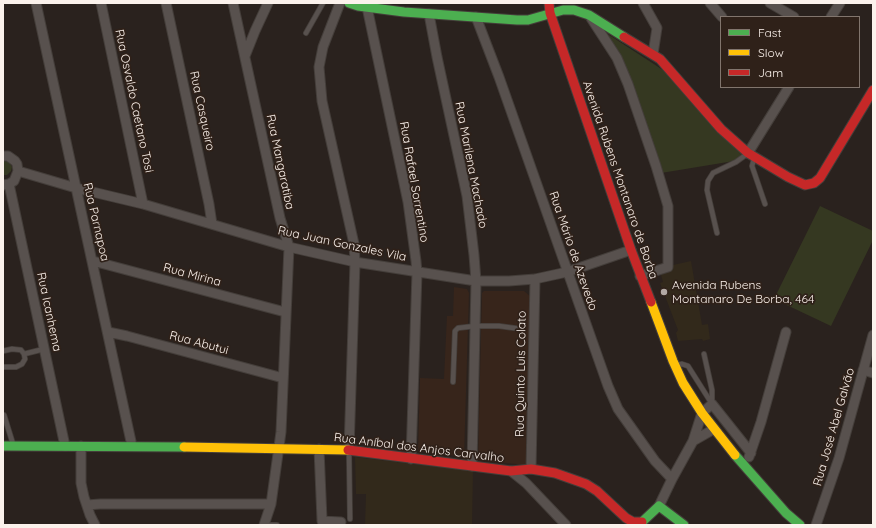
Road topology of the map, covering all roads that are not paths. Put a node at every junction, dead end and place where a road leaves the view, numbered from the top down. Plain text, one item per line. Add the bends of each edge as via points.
1 (36, 3) edge
2 (101, 3) edge
3 (166, 3) edge
4 (233, 3) edge
5 (268, 3) edge
6 (324, 3) edge
7 (340, 3) edge
8 (349, 3) edge
9 (542, 3) edge
10 (549, 3) edge
11 (645, 3) edge
12 (710, 3) edge
13 (770, 3) edge
14 (840, 3) edge
15 (367, 7) junction
16 (550, 13) junction
17 (429, 14) junction
18 (589, 15) junction
19 (721, 16) edge
20 (792, 16) edge
21 (832, 16) edge
22 (476, 17) junction
23 (306, 33) dead end
24 (653, 54) junction
25 (245, 58) junction
26 (786, 88) edge
27 (873, 90) edge
28 (3, 155) edge
29 (751, 155) junction
30 (20, 175) junction
31 (6, 185) edge
32 (76, 188) junction
33 (143, 204) junction
34 (765, 204) dead end
35 (212, 224) junction
36 (718, 233) dead end
37 (289, 247) junction
38 (631, 250) junction
39 (93, 261) junction
40 (355, 262) junction
41 (417, 272) junction
42 (567, 272) junction
43 (640, 276) junction
44 (535, 279) junction
45 (476, 281) junction
46 (285, 312) junction
47 (475, 326) junction
48 (521, 329) dead end
49 (108, 332) junction
50 (786, 332) dead end
51 (873, 336) edge
52 (44, 349) junction
53 (3, 351) edge
54 (24, 354) junction
55 (704, 354) dead end
56 (674, 365) junction
57 (3, 367) edge
58 (863, 370) junction
59 (873, 373) edge
60 (283, 378) junction
61 (453, 382) dead end
62 (712, 404) junction
63 (702, 413) junction
64 (4, 415) edge
65 (714, 429) junction
66 (693, 442) junction
67 (3, 446) edge
68 (13, 446) junction
69 (65, 446) junction
70 (81, 446) junction
71 (132, 446) junction
72 (280, 448) junction
73 (319, 449) junction
74 (349, 450) junction
75 (751, 453) junction
76 (411, 459) junction
77 (472, 466) junction
78 (744, 467) junction
79 (532, 469) junction
80 (511, 471) junction
81 (672, 479) junction
82 (271, 504) junction
83 (87, 505) junction
84 (659, 506) junction
85 (346, 520) joint
86 (817, 524) edge
87 (95, 525) edge
88 (264, 525) edge
89 (277, 525) edge
90 (566, 525) edge
91 (684, 525) edge
92 (800, 525) edge

1 - 32 street, Rua Parnapoa
2 - 33 street, Rua Osvaldo Caetano Tosi
3 - 35 street, Rua Casqueiro
4 - 25 street, Rua Mangaratiba
5 - 25 street
6 - 23 lane
7 - 40 street via 323,47 320,83 354,244
8 - 15 street
9 - 16 street, Avenida Rubens Montanaro de Borba
10 - 16 street, Avenida Rubens Montanaro de Borba
11 - 24 street via 657,28
12 - 19 street
13 - 20 street
14 - 21 street
15 - 17 street
15 - 41 street, Rua Rafael Sorrentino via 408,202
16 - 18 street via 574,10
16 - 22 street via 528,20
16 - 38 street, Avenida Rubens Montanaro de Borba
17 - 22 street
17 - 45 street, Rua Marilena Machado via 467,196
18 - 24 street
18 - 43 street via 622,68 668,206 668,267
22 - 42 street, Rua Mário de Azevedo
24 - 29 street via 666,64 721,129
25 - 37 street, Rua Mangaratiba via 280,218
26 - 29 street
27 - 29 street via 818,181 801,184
28 - 30 street via 15,160
29 - 34 lane via 752,166
29 - 36 lane via 714,173 708,181 707,190
30 - 31 street
30 - 32 street, Rua Juan Gonzales Vila
31 - 52 street, Rua Icanhema
32 - 33 street, Rua Juan Gonzales Vila
32 - 39 street, Rua Parnapoa
33 - 35 street, Rua Juan Gonzales Vila
35 - 37 street, Rua Juan Gonzales Vila
37 - 40 street, Rua Juan Gonzales Vila
37 - 46 street, Rua Mangaratiba
38 - 42 street, Rua Juan Gonzales Vila
38 - 43 street, Avenida Rubens Montanaro de Borba
39 - 46 street, Rua Mirina
39 - 49 street, Rua Parnapoa
40 - 41 street, Rua Juan Gonzales Vila
40 - 74 street
41 - 45 street, Rua Juan Gonzales Vila
41 - 76 street, Rua Rafael Sorrentino
42 - 44 street, Rua Juan Gonzales Vila
42 - 81 street, Rua Mário de Azevedo via 618,409
43 - 56 street, Avenida Rubens Montanaro de Borba
44 - 45 street, Rua Juan Gonzales Vila via 509,282
44 - 79 street, Rua Quinto Luis Colato
45 - 47 street, Rua Marilena Machado
46 - 60 street, Rua Mangaratiba
47 - 48 lane
47 - 61 lane via 458,328 455,331
47 - 77 street, Rua Marilena Machado
49 - 60 street, Rua Abutui
49 - 71 street, Rua Parnapoa
50 - 75 street
51 - 58 street, Rua José Abel Galvão
52 - 54 lane
52 - 69 street, Rua Icanhema
53 - 54 lane via 17,349
54 - 57 lane via 22,364
55 - 62 lane via 712,390
56 - 62 lane via 678,363 688,366
56 - 63 street, Avenida Rubens Montanaro de Borba
58 - 59 street
58 - 86 street, Rua José Abel Galvão via 839,458
60 - 72 street, Rua Mangaratiba
62 - 63 street
62 - 75 street
63 - 65 street, Avenida Rubens Montanaro de Borba
63 - 66 street
64 - 68 lane
65 - 66 street
65 - 78 street, Avenida Rubens Montanaro de Borba
66 - 81 street
67 - 68 street, Rua Aníbal dos Anjos Carvalho
68 - 69 street, Rua Aníbal dos Anjos Carvalho
69 - 70 street, Rua Aníbal dos Anjos Carvalho
70 - 71 street, Rua Aníbal dos Anjos Carvalho
70 - 83 street via 81,483
71 - 72 street, Rua Aníbal dos Anjos Carvalho
72 - 73 street, Rua Aníbal dos Anjos Carvalho
72 - 82 street, Rua Mangaratiba
73 - 74 street, Rua Aníbal dos Anjos Carvalho
73 - 85 street via 322,521
74 - 76 street, Rua Aníbal dos Anjos Carvalho
74 - 85 lane
75 - 78 street
76 - 77 street, Rua Aníbal dos Anjos Carvalho
77 - 80 street, Rua Aníbal dos Anjos Carvalho
78 - 92 street, Avenida Rubens Montanaro de Borba
79 - 80 street, Rua Aníbal dos Anjos Carvalho
79 - 84 street, Rua Aníbal dos Anjos Carvalho via 555,473 586,484 633,522 642,522
80 - 90 street
81 - 84 street
82 - 83 street
82 - 88 street, Rua Mangaratiba
83 - 87 street
84 - 91 street
88 - 89 lane

